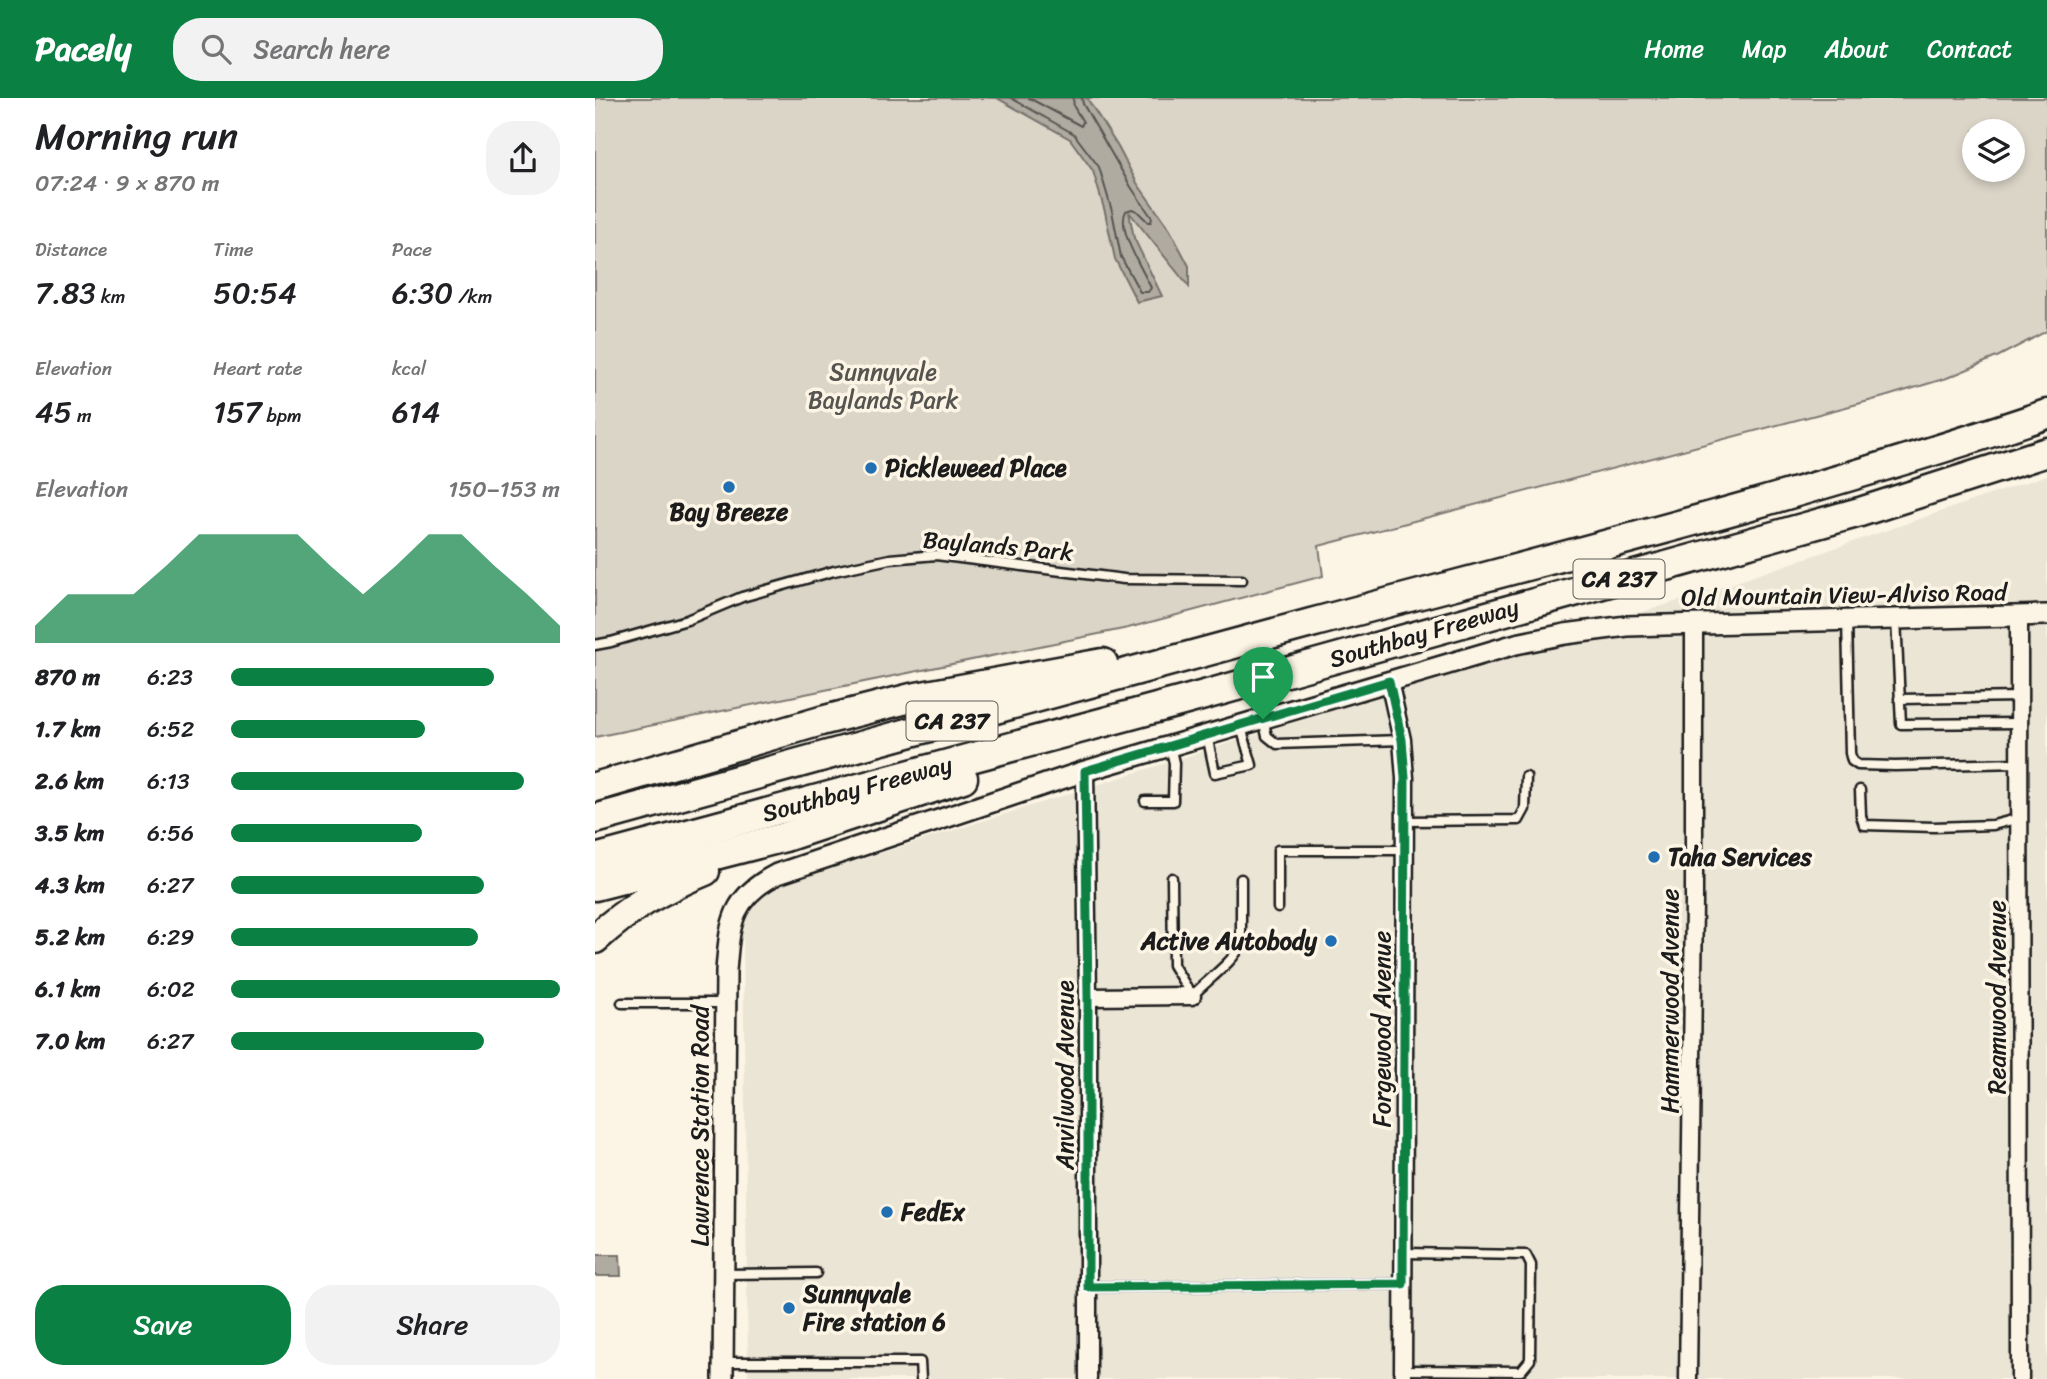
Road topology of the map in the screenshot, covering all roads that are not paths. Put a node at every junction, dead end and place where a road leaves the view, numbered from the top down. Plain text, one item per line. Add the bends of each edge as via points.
1 (2047, 414) edge
2 (2047, 452) edge
3 (1242, 580) dead end
4 (2019, 615) junction
5 (2047, 615) edge
6 (1896, 618) junction
7 (1847, 620) junction
8 (1694, 623) junction
9 (1308, 624) junction
10 (595, 645) edge
11 (1389, 681) junction
12 (2020, 697) junction
13 (1190, 699) junction
14 (1899, 699) junction
15 (1263, 719) junction
16 (821, 720) junction
17 (2020, 723) junction
18 (1241, 725) junction
19 (1207, 735) junction
20 (1402, 740) junction
21 (1170, 746) junction
22 (2020, 763) junction
23 (595, 766) edge
24 (1085, 771) junction
25 (1526, 777) dead end
26 (595, 787) edge
27 (1860, 790) dead end
28 (1145, 801) dead end
29 (2020, 818) junction
30 (595, 819) edge
31 (1405, 821) junction
32 (785, 836) junction
33 (1405, 850) junction
34 (595, 859) edge
35 (1172, 878) dead end
36 (1241, 879) dead end
37 (758, 884) joint
38 (595, 886) edge
39 (1278, 908) dead end
40 (595, 939) edge
41 (1192, 996) junction
42 (1088, 997) junction
43 (622, 1003) dead end
44 (725, 1003) junction
45 (1404, 1253) junction
46 (816, 1273) dead end
47 (723, 1274) junction
48 (1403, 1284) junction
49 (1088, 1287) junction
50 (723, 1371) edge
51 (1403, 1375) edge
52 (921, 1379) edge
53 (1088, 1379) edge
54 (1688, 1379) edge
55 (2020, 1379) edge

1 - 9 highway, Southbay Freeway / CA 237 via 1832,483
2 - 13 highway, Southbay Freeway / CA 237 via 1847,515
3 - 10 lane, Baylands Park via 1124,579 936,555 890,559 742,597 687,620
4 - 5 street, Old Mountain View-Alviso Road
4 - 6 street, Old Mountain View-Alviso Road
4 - 12 street, Reamwood Avenue
6 - 7 street, Old Mountain View-Alviso Road
6 - 14 lane
7 - 8 street, Old Mountain View-Alviso Road
7 - 22 lane via 1852,761 1895,766
8 - 11 street, Old Mountain View-Alviso Road via 1565,634
8 - 54 street, Hammerwood Avenue
9 - 16 highway via 963,688
9 - 30 highway, Southbay Freeway / CA 237
11 - 15 street, Old Mountain View-Alviso Road
11 - 20 street, Forgewood Avenue
12 - 14 lane
12 - 17 street, Reamwood Avenue
13 - 32 highway
13 - 34 highway, Southbay Freeway / CA 237
14 - 17 lane via 1901,724
15 - 18 street, Old Mountain View-Alviso Road
15 - 20 lane via 1267,736 1277,744
16 - 23 highway
16 - 26 highway
17 - 22 street, Reamwood Avenue
18 - 19 street, Old Mountain View-Alviso Road
18 - 19 lane via 1252,765 1215,773
19 - 21 street, Old Mountain View-Alviso Road
20 - 31 street, Forgewood Avenue
21 - 24 street, Old Mountain View-Alviso Road
21 - 28 lane via 1173,801
22 - 29 street, Reamwood Avenue
24 - 37 street, Old Mountain View-Alviso Road
24 - 42 street, Anvilwood Avenue
25 - 31 lane via 1525,809 1519,820
27 - 29 lane via 1864,825 1993,825
29 - 55 street, Reamwood Avenue
31 - 33 street, Forgewood Avenue
32 - 38 highway
32 - 40 highway via 649,896
33 - 39 lane via 1278,850
33 - 45 street, Forgewood Avenue
35 - 41 lane via 1173,965
36 - 41 lane via 1239,950
37 - 44 street, Lawrence Station Road via 734,914 729,930
41 - 42 street
42 - 49 street, Anvilwood Avenue
43 - 44 lane
44 - 47 street, Lawrence Station Road
45 - 48 street, Forgewood Avenue
45 - 51 lane via 1527,1255 1531,1265 1530,1360 1521,1371
46 - 47 lane
47 - 50 street, Lawrence Station Road
48 - 49 lane
48 - 51 street, Forgewood Avenue
49 - 53 street, Anvilwood Avenue
50 - 52 lane via 921,1362

